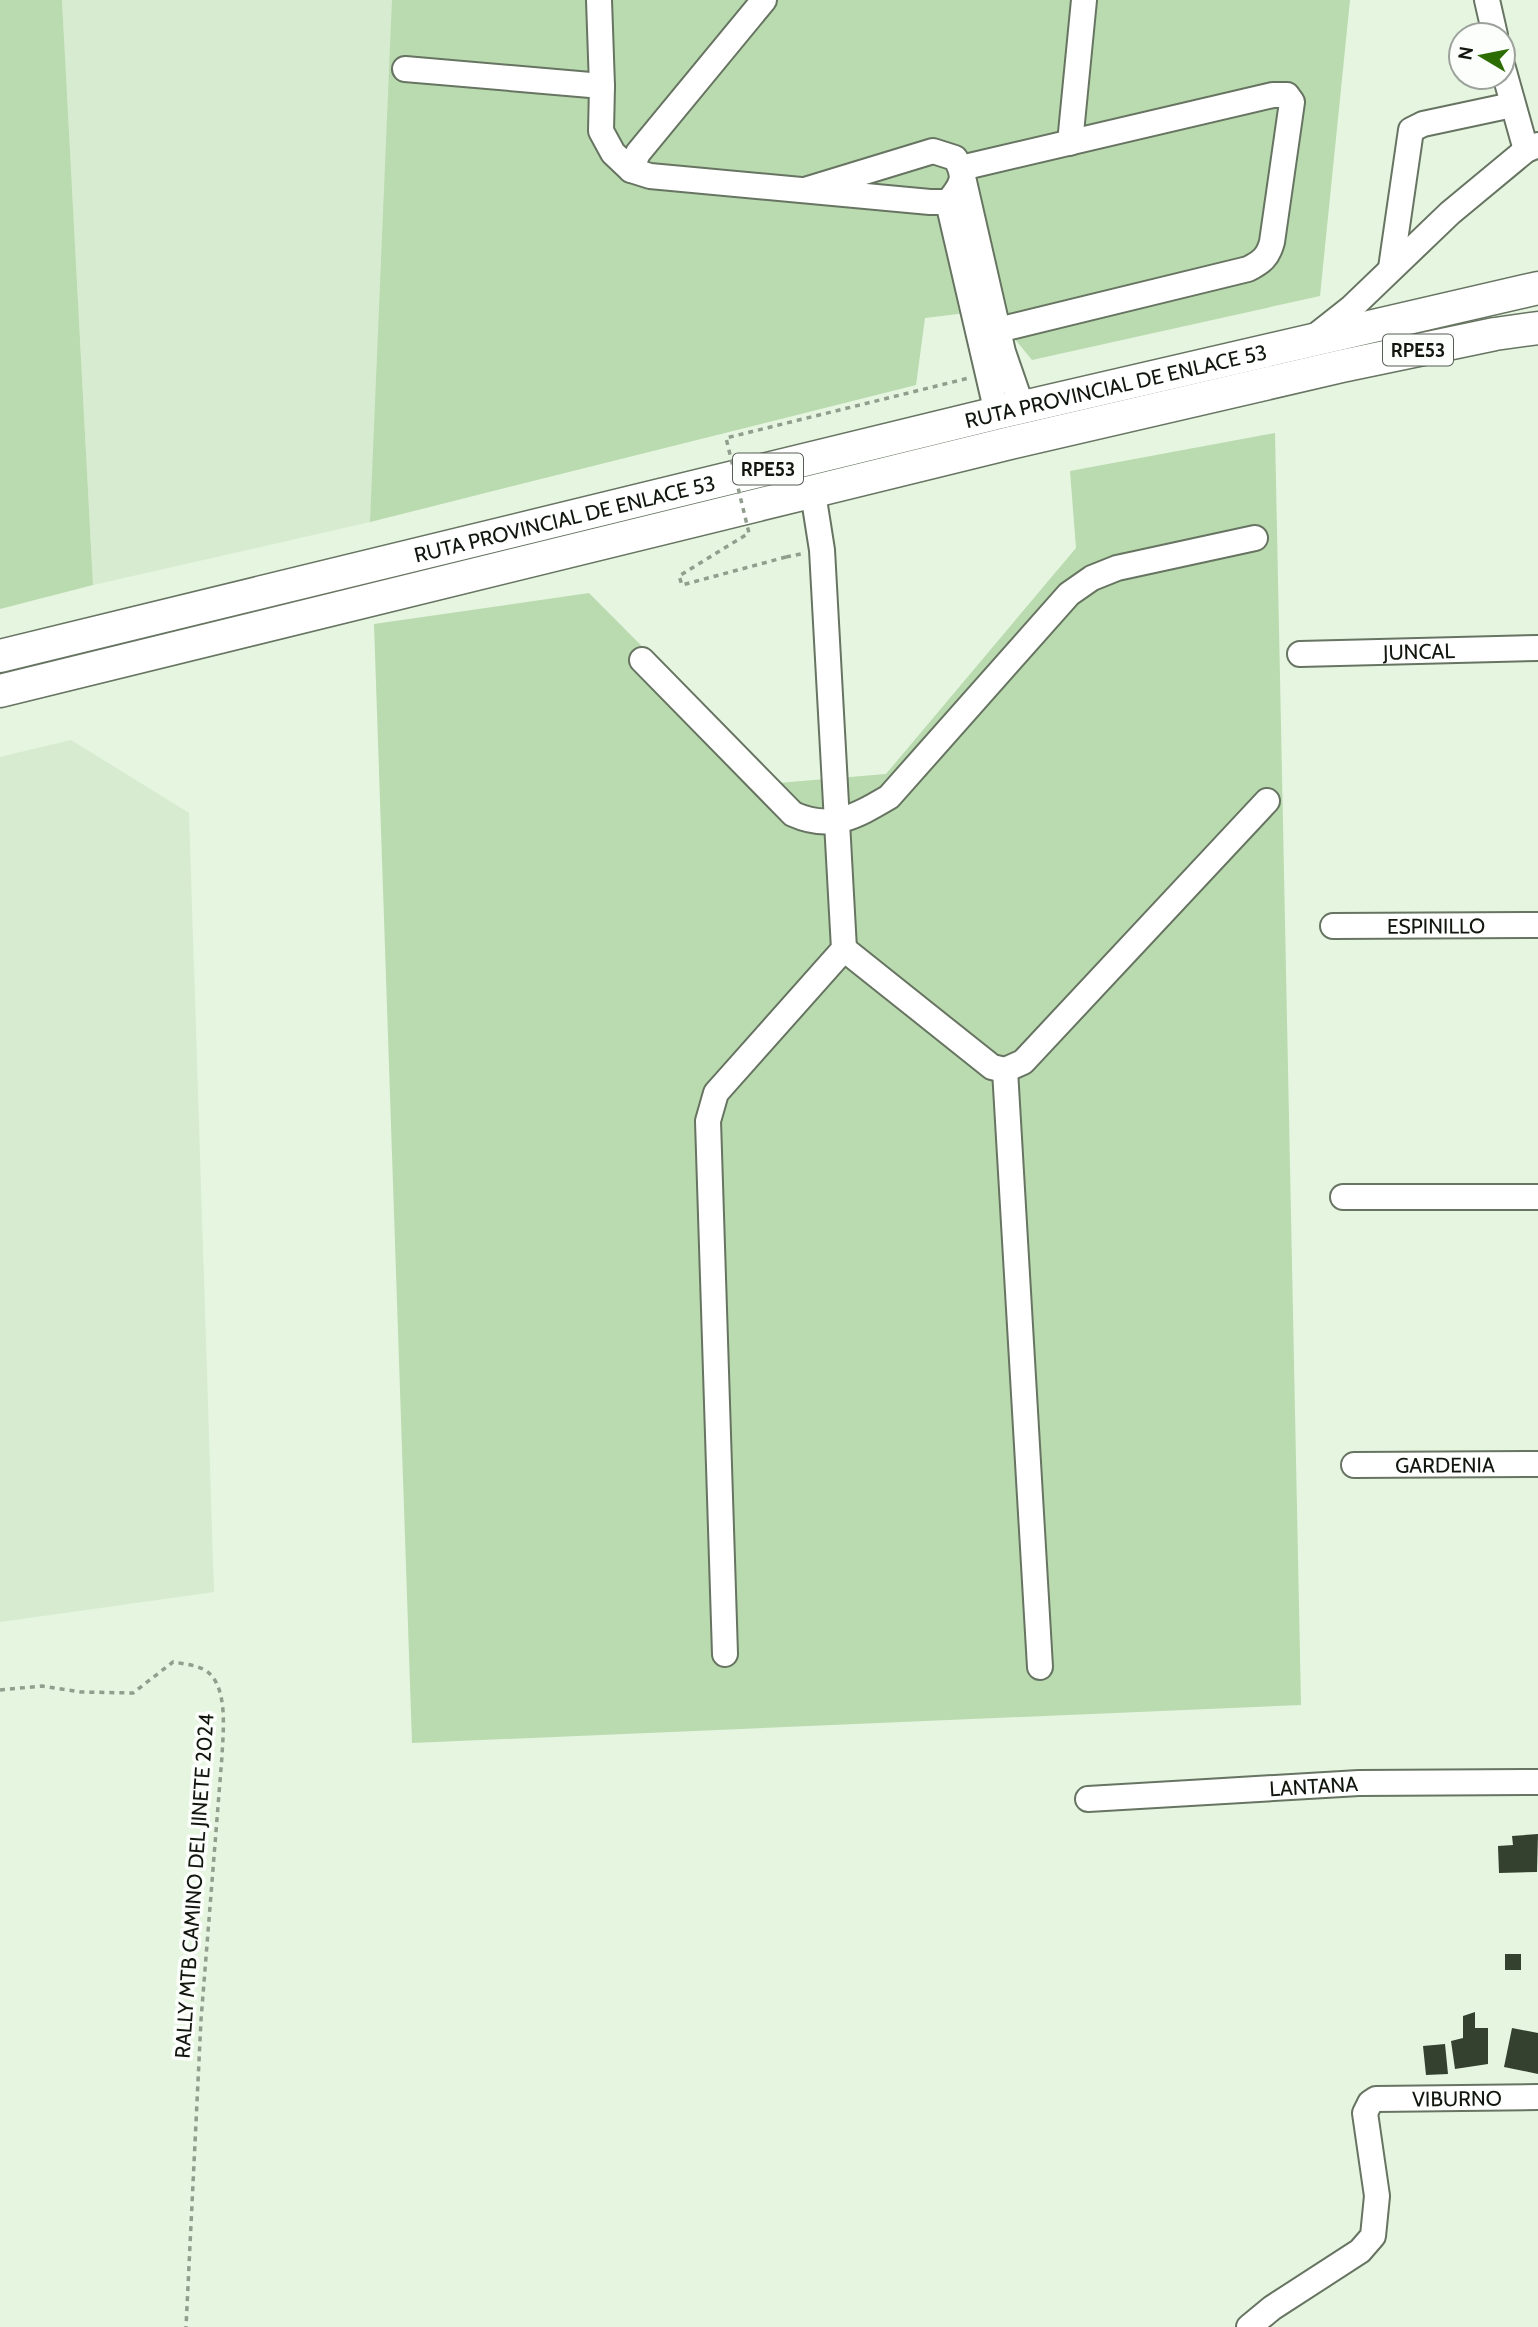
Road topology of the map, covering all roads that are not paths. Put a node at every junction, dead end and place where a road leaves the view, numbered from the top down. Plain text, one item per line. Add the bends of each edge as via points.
1 (599, 0) edge
2 (764, 0) edge
3 (1084, 0) edge
4 (1487, 0) edge
5 (1492, 21) edge
6 (405, 69) dead end
7 (602, 86) junction
8 (1509, 91) edge
9 (1512, 105) junction
10 (1070, 143) junction
11 (1532, 147) edge
12 (631, 170) junction
13 (962, 172) junction
14 (805, 190) junction
15 (948, 202) junction
16 (1391, 268) junction
17 (1538, 288) edge
18 (1538, 328) edge
19 (998, 330) junction
20 (1313, 339) junction
21 (1010, 410) junction
22 (813, 493) junction
23 (1255, 538) dead end
24 (1538, 648) edge
25 (1300, 654) dead end
26 (0, 656) edge
27 (642, 660) dead end
28 (0, 691) edge
29 (1267, 801) dead end
30 (836, 822) junction
31 (1538, 925) edge
32 (1333, 926) dead end
33 (844, 949) junction
34 (1005, 1070) junction
35 (1343, 1197) dead end
36 (1538, 1197) edge
37 (1538, 1464) edge
38 (1354, 1465) dead end
39 (725, 1654) dead end
40 (1040, 1667) dead end
41 (1538, 1782) edge
42 (1088, 1799) dead end
43 (1538, 2097) edge
44 (1249, 2327) edge

1 - 7 street
2 - 12 street via 638,153
3 - 10 street
4 - 5 street
6 - 7 street
7 - 12 street via 601,131 613,153
8 - 9 street
9 - 11 street
9 - 16 street via 1411,130
10 - 13 street
10 - 19 street via 1273,94 1287,95 1293,102 1272,242 1263,261 1248,269
11 - 16 street
12 - 14 street via 650,176
13 - 14 street via 955,158 933,151
13 - 15 street via 957,191
13 - 19 street
14 - 15 street
15 - 21 street
16 - 20 street
17 - 20 main road, RUTA PROVINCIAL DE ENLACE 53 / RPE53
18 - 22 main road, RUTA PROVINCIAL DE ENLACE 53 / RPE53 via 1342,366
19 - 21 street
20 - 21 main road, RUTA PROVINCIAL DE ENLACE 53 / RPE53
21 - 26 main road, RUTA PROVINCIAL DE ENLACE 53 / RPE53
22 - 28 main road, RUTA PROVINCIAL DE ENLACE 53 / RPE53
22 - 30 street via 822,550
23 - 30 street via 1117,568 1069,594 889,797
24 - 25 street, JUNCAL
27 - 30 street via 793,814
29 - 34 street via 1023,1062
30 - 33 street
31 - 32 street, ESPINILLO
33 - 34 street via 992,1068
33 - 39 street via 716,1093 708,1121
34 - 40 street
35 - 36 street
37 - 38 street, GARDENIA
41 - 42 street, LANTANA via 1359,1783
43 - 44 street, VIBURNO via 1376,2099 1370,2103 1365,2113 1377,2196 1373,2236 1360,2251

